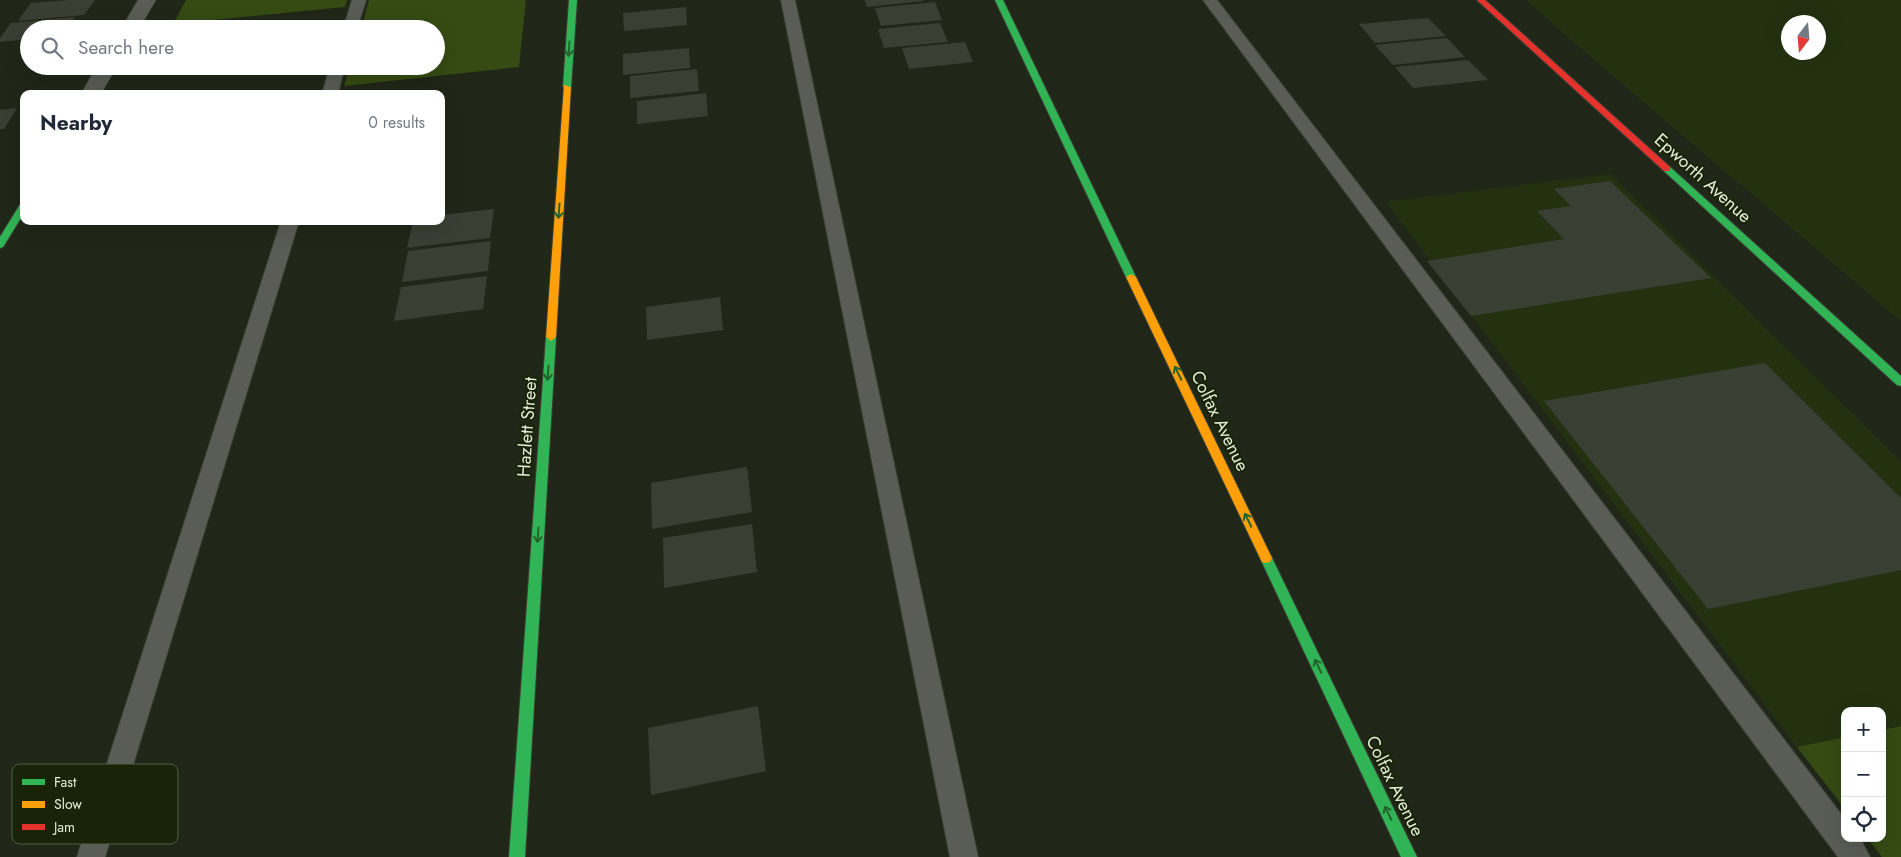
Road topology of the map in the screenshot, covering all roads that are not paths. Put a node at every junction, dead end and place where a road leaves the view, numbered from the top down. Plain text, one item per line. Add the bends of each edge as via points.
1 (147, 0) edge
2 (359, 0) edge
3 (573, 0) edge
4 (788, 0) edge
5 (999, 0) edge
6 (1210, 0) edge
7 (1481, 0) edge
8 (135, 20) edge
9 (353, 20) edge
10 (102, 75) edge
11 (335, 75) edge
12 (93, 90) edge
13 (331, 90) edge
14 (20, 212) edge
15 (289, 225) edge
16 (0, 244) edge
17 (1901, 382) edge
18 (119, 764) edge
19 (94, 844) edge
20 (90, 857) edge
21 (517, 857) edge
22 (964, 857) edge
23 (1409, 857) edge
24 (1856, 857) edge

1 - 8 street
2 - 9 lane
3 -> 21 street, Hazlett Street
4 - 22 lane
23 -> 5 street, Colfax Avenue
6 - 24 lane
7 - 17 street, Epworth Avenue
10 - 12 street
11 - 13 lane
14 - 16 street
15 - 18 lane
19 - 20 lane

